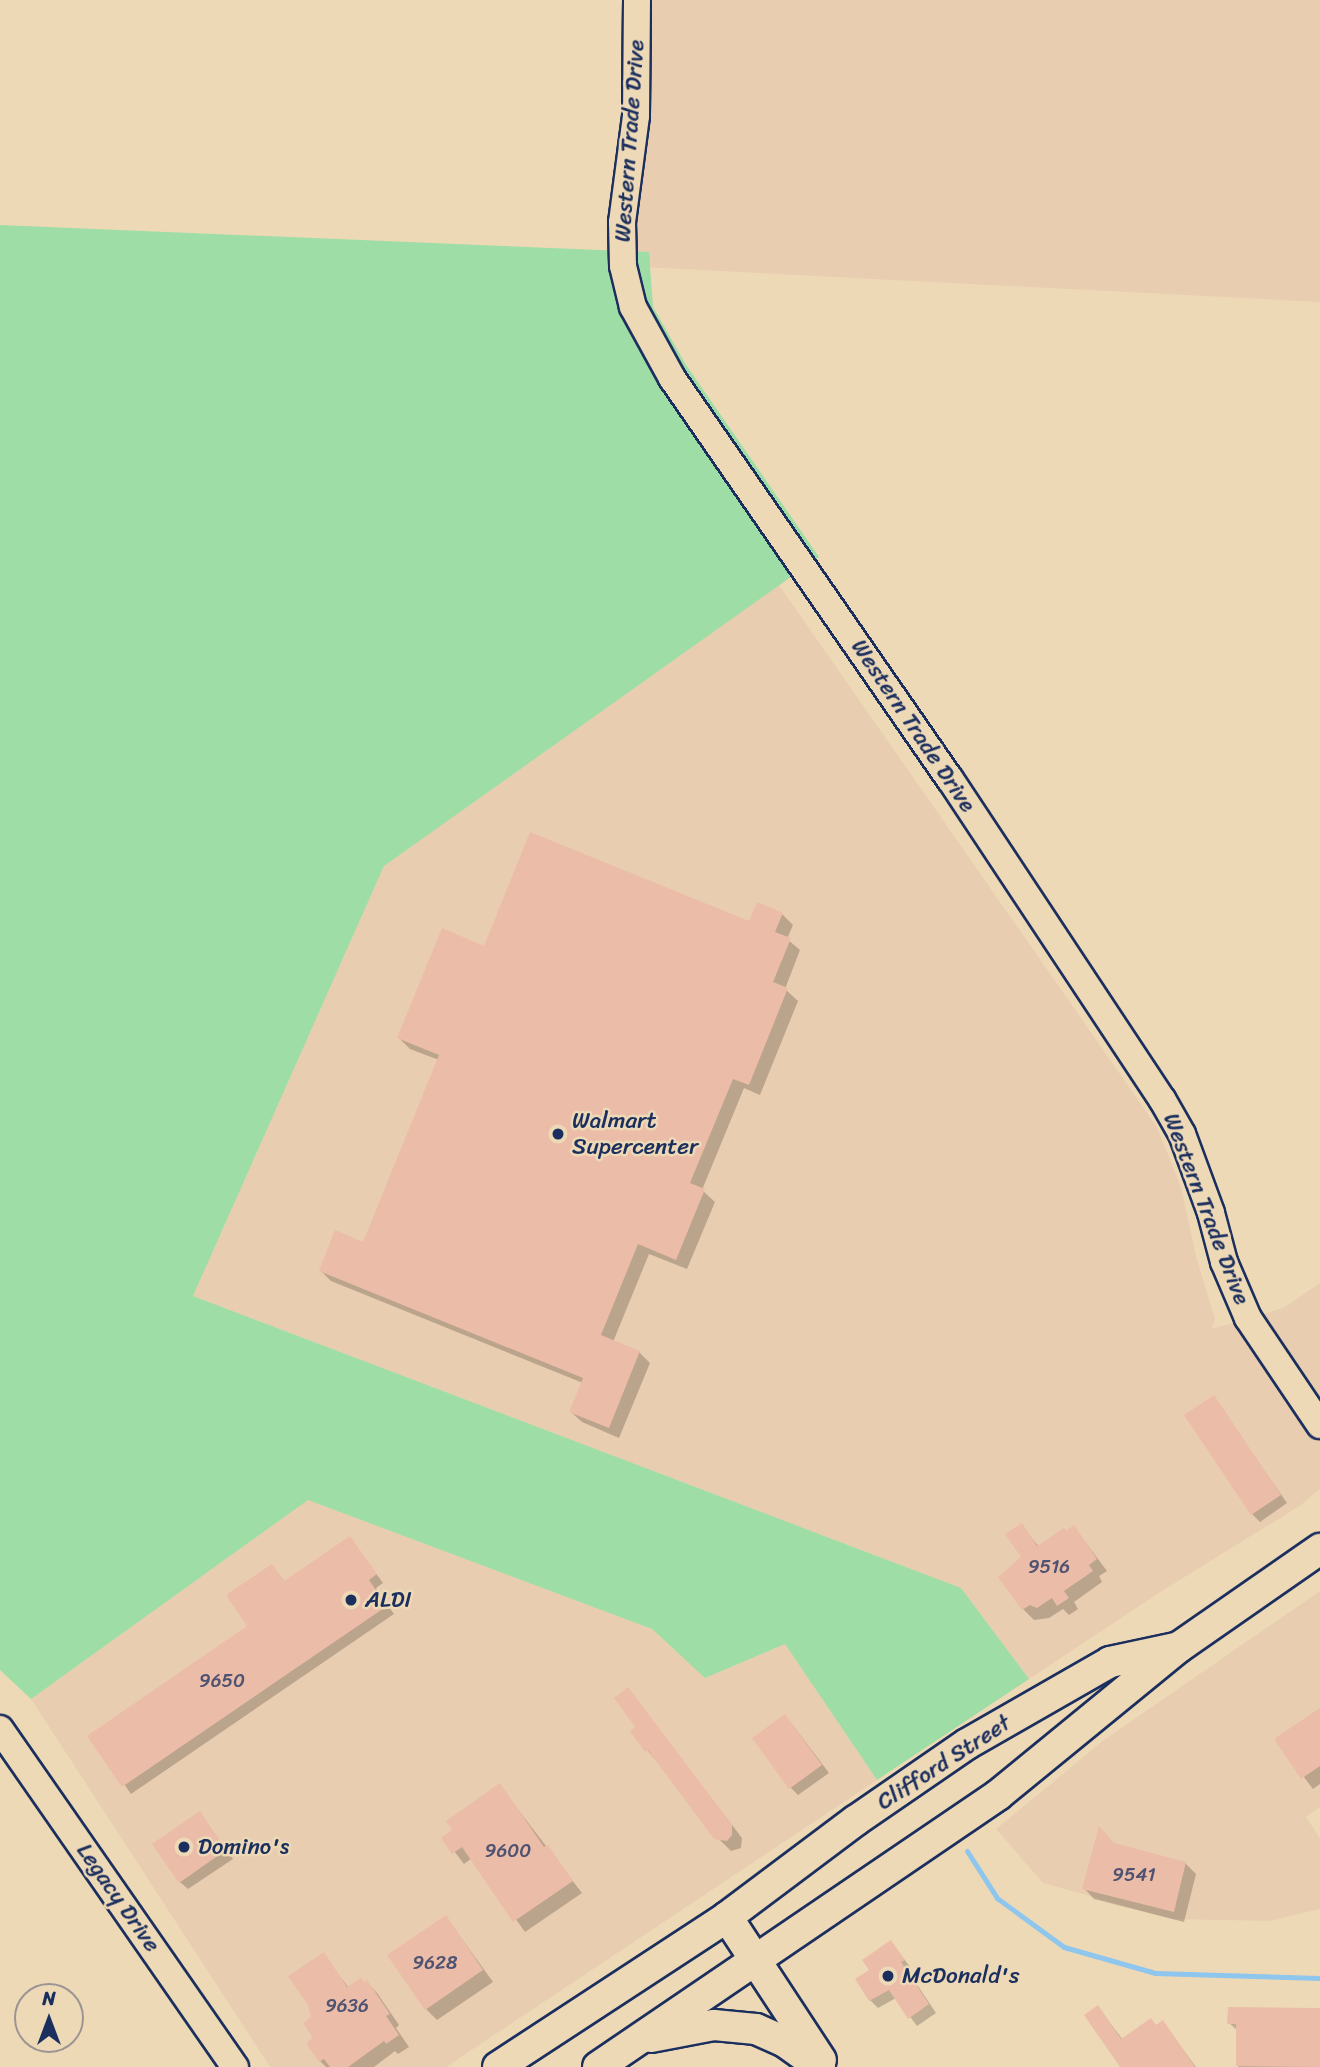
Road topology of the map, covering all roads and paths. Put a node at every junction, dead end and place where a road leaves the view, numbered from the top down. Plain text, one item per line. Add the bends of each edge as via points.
1 (637, 0) edge
2 (1320, 1425) edge
3 (1320, 1549) edge
4 (1179, 1647) junction
5 (0, 1729) edge
6 (727, 1917) junction
7 (755, 1960) junction
8 (640, 2039) junction
9 (235, 2067) edge
10 (498, 2067) edge
11 (598, 2067) edge
12 (820, 2067) edge
13 (826, 2067) edge

1 - 2 street, Western Trade Drive via 636,116 622,222 623,266 633,307 672,378 950,779 1162,1099 1185,1144 1224,1262 1248,1318
3 - 4 main road, Clifford Street
4 - 6 main road, Clifford Street via 1110,1662 967,1744
4 - 7 main road, Clifford Street via 998,1795
5 - 9 street, Legacy Drive
6 - 7 main road
6 - 10 main road, Clifford Street
7 - 8 main road, Clifford Street
7 - 13 main road
8 - 11 main road, Clifford Street
8 - 12 main road via 731,2025 768,2033

